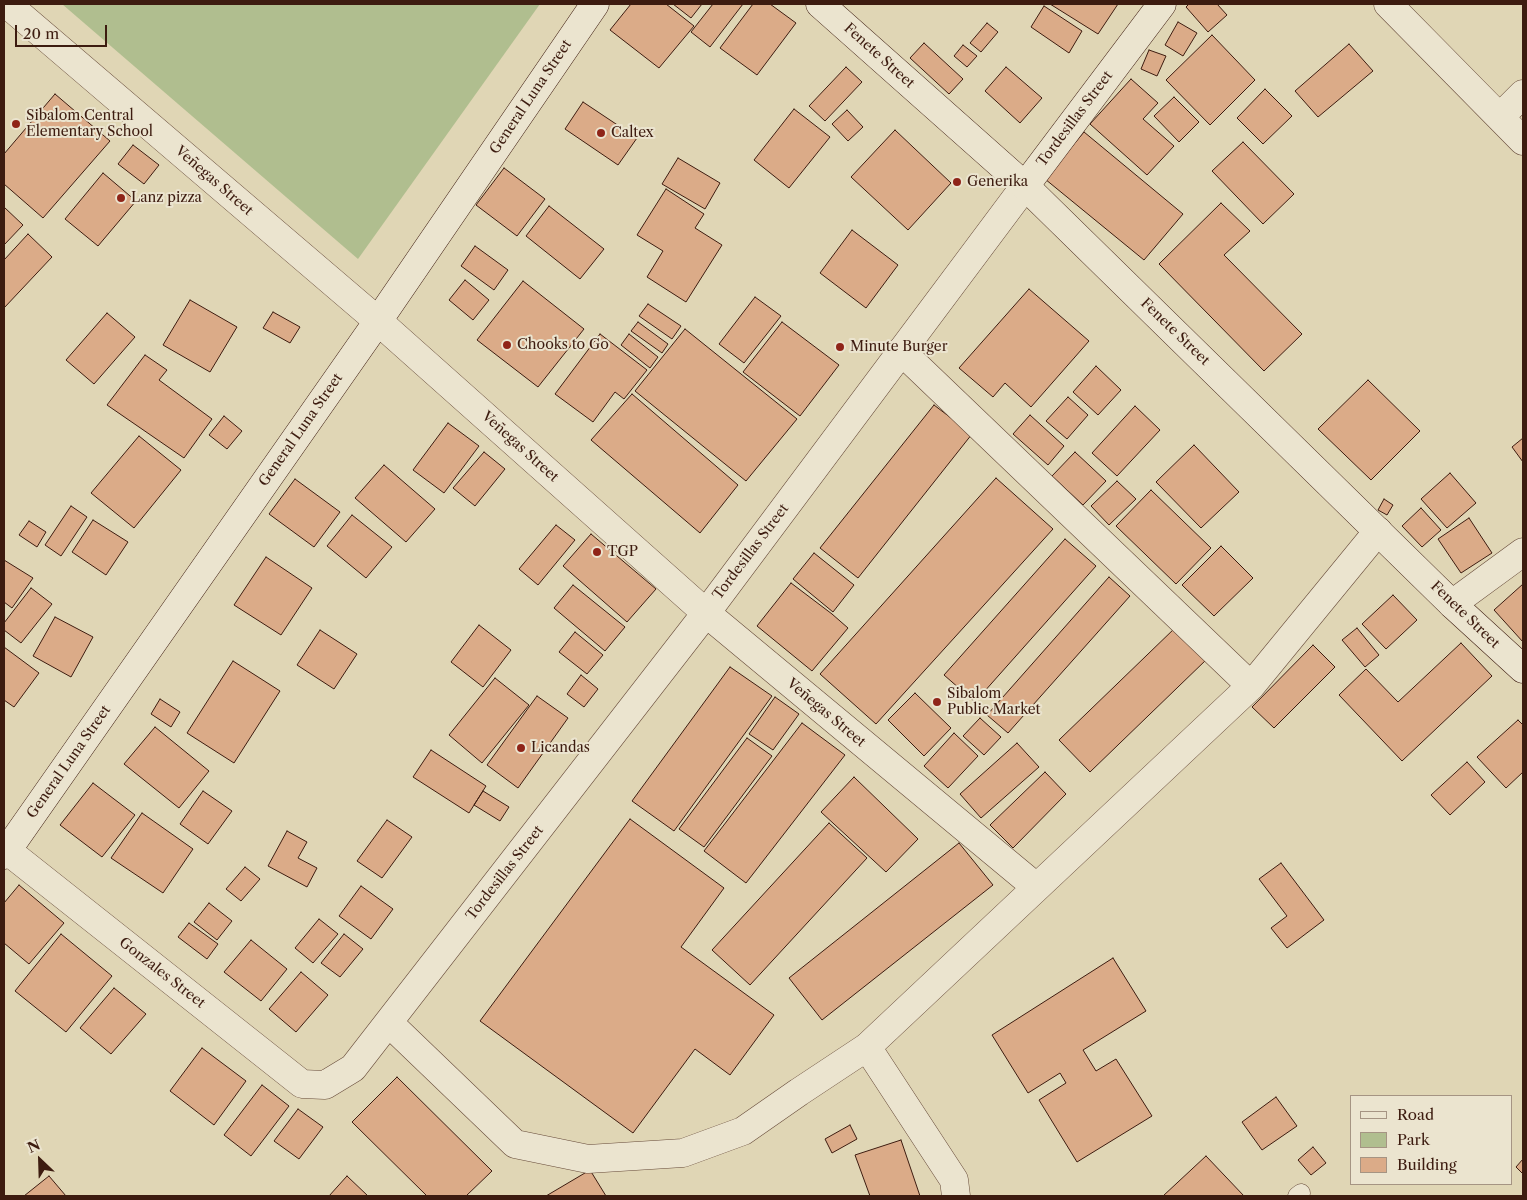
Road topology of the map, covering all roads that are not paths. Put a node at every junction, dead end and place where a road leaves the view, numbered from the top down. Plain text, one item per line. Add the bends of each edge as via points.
1 (7, 4) edge
2 (595, 4) edge
3 (820, 4) edge
4 (1162, 4) edge
5 (1388, 4) edge
6 (1523, 94) edge
7 (1500, 117) junction
8 (1523, 141) edge
9 (1025, 186) junction
10 (378, 321) junction
11 (901, 352) junction
12 (1378, 531) junction
13 (1523, 552) edge
14 (1452, 604) junction
15 (706, 613) junction
16 (1523, 669) edge
17 (1251, 686) junction
18 (5, 851) edge
19 (1036, 887) junction
20 (389, 1023) junction
21 (867, 1047) junction
22 (325, 1085) joint
23 (956, 1196) edge

1 - 10 street, Veñegas Street
2 - 10 street, General Luna Street
3 - 9 street, Fenete Street
4 - 9 street, Tordesillas Street
5 - 7 street
6 - 7 street
7 - 8 street
9 - 11 street, Tordesillas Street
9 - 12 street, Fenete Street
10 - 15 street, Veñegas Street
10 - 18 street, General Luna Street
11 - 15 street, Tordesillas Street
11 - 17 street
12 - 14 street, Fenete Street
12 - 17 street
13 - 14 street
14 - 16 street, Fenete Street
15 - 19 street, Veñegas Street
15 - 20 street, Tordesillas Street
17 - 19 street
18 - 22 street, Gonzales Street via 302,1084
19 - 21 street
20 - 21 street via 515,1144 588,1159 682,1153 743,1131
20 - 22 street, Tordesillas Street via 353,1068
21 - 23 street via 954,1180

